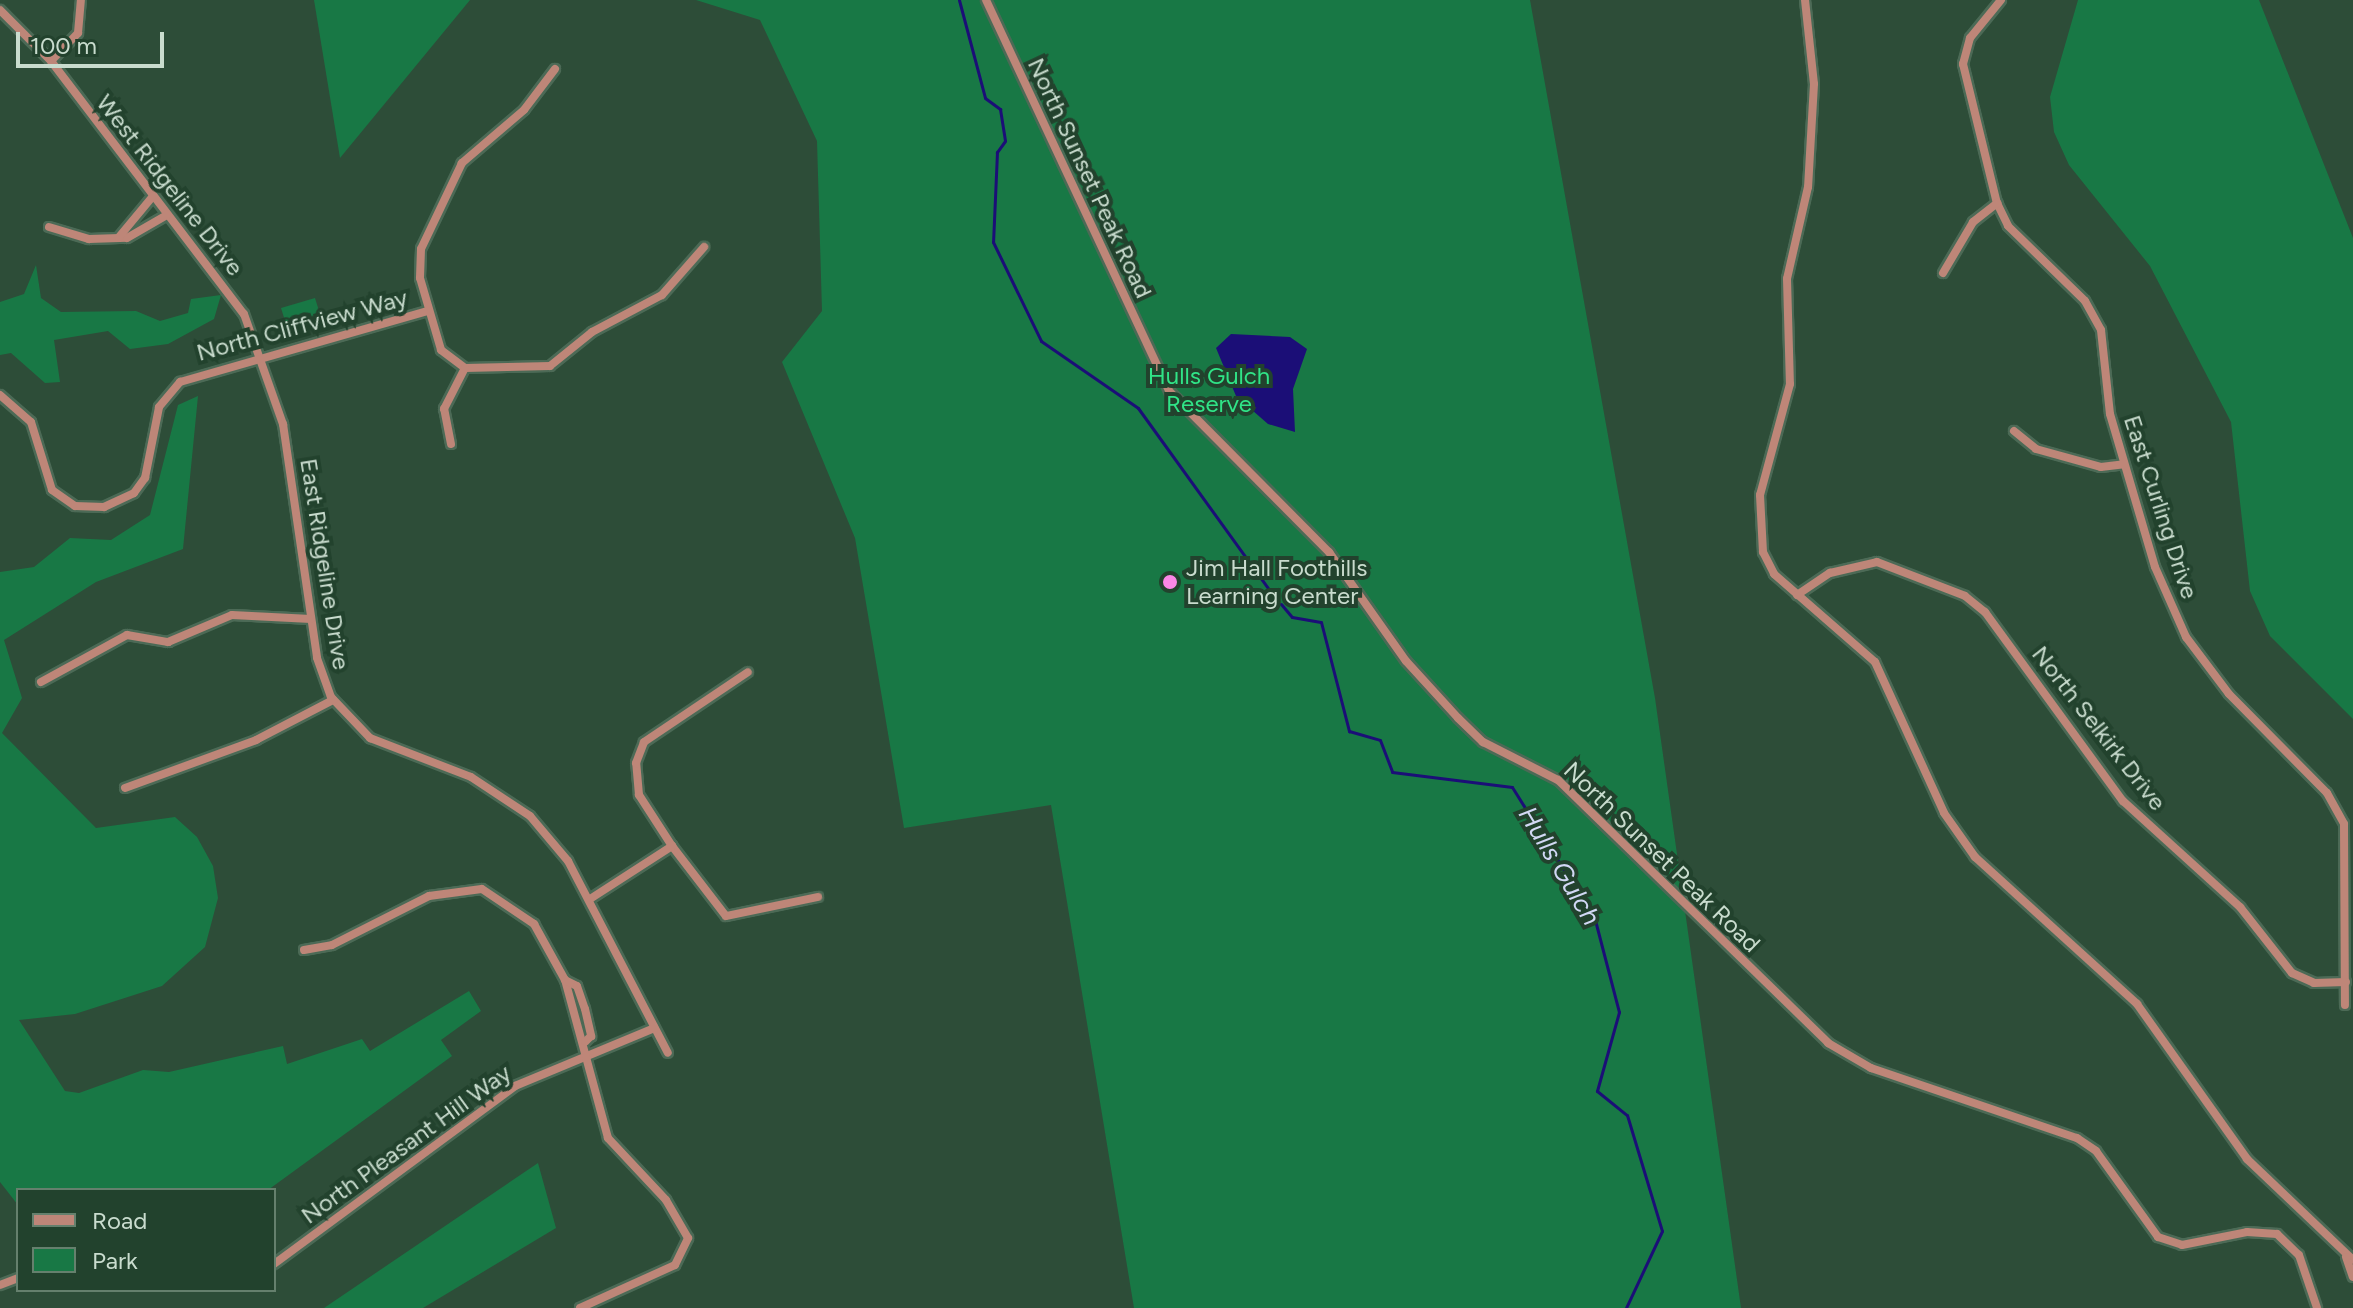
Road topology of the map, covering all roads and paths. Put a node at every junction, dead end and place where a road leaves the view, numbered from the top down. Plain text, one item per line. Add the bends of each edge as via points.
1 (81, 0) edge
2 (986, 0) edge
3 (1805, 0) edge
4 (2001, 0) edge
5 (0, 10) edge
6 (51, 61) junction
7 (555, 69) dead end
8 (153, 196) junction
9 (1997, 203) junction
10 (167, 215) junction
11 (138, 219) junction
12 (49, 227) dead end
13 (145, 229) junction
14 (119, 237) junction
15 (704, 247) dead end
16 (1943, 273) dead end
17 (428, 311) junction
18 (265, 358) junction
19 (465, 368) junction
20 (0, 395) edge
21 (2014, 431) dead end
22 (451, 444) dead end
23 (2124, 464) junction
24 (1797, 595) junction
25 (311, 619) junction
26 (748, 672) dead end
27 (41, 682) dead end
28 (333, 700) junction
29 (125, 788) dead end
30 (672, 846) junction
31 (818, 897) dead end
32 (590, 899) junction
33 (304, 950) dead end
34 (565, 980) junction
35 (2346, 982) junction
36 (2345, 1005) dead end
37 (654, 1028) junction
38 (585, 1042) junction
39 (668, 1053) dead end
40 (589, 1060) junction
41 (2350, 1259) edge
42 (276, 1263) edge
43 (2353, 1277) edge
44 (580, 1308) edge
45 (2317, 1308) edge

1 - 6 street via 78,33
2 - 45 street, North Sunset Peak Road via 1170,392 1329,552 1406,661 1458,718 1483,742 1558,780 1828,1043 1871,1068 2077,1138 2096,1151 2158,1237 2182,1245 2265,1231 2288,1242
3 - 24 street via 1814,84 1808,187 1787,279 1790,384 1757,526 1774,574
4 - 9 street, East Curling Drive via 1964,50 1965,81
5 - 6 street, West Ridgeline Drive
6 - 8 street, West Ridgeline Drive
7 - 17 street via 524,110 475,148 450,185 419,263
8 - 10 street, West Ridgeline Drive
8 - 11 street
9 - 16 street via 1973,222
9 - 23 street, East Curling Drive via 2028,250 2093,312
10 - 13 street
10 - 18 street, West Ridgeline Drive via 244,314
11 - 13 street
11 - 14 street
12 - 14 street
13 - 14 street
15 - 19 street via 662,295 592,332 550,366
17 - 18 street, North Cliffview Way
17 - 19 street via 441,350
18 - 20 street, North Cliffview Way via 193,375 169,391 155,420 145,478 134,493 104,507 75,506 52,490 31,422
18 - 25 street, East Ridgeline Drive via 283,424
19 - 22 street via 444,409
21 - 23 street via 2036,449 2101,467
23 - 35 street, East Curling Drive via 2159,578 2186,637 2229,694 2327,793 2344,824
24 - 35 street, North Selkirk Drive via 1830,573 1877,562 1965,596 1985,612 2123,801 2240,907 2292,973 2314,983
24 - 41 street via 1875,662 1944,813 1975,857 2137,1004 2247,1159
25 - 27 street via 222,616 168,642 127,635
25 - 28 street, East Ridgeline Drive
26 - 30 street via 661,726 639,752 639,795
28 - 29 street via 256,740
28 - 32 street, East Ridgeline Drive via 370,738 471,777 512,801 554,843
30 - 31 street via 726,916
30 - 32 street
32 - 37 street, East Ridgeline Drive
33 - 34 street via 332,945 451,888 482,889 528,917
34 - 38 street via 577,1039
34 - 38 street via 577,986 585,1009 591,1036
35 - 36 street, East Curling Drive
37 - 39 street, East Ridgeline Drive
37 - 40 street, North Pleasant Hill Way
38 - 40 street
40 - 42 street, North Pleasant Hill Way via 515,1086
40 - 44 street via 608,1138 666,1200 687,1248 675,1265
41 - 43 street

